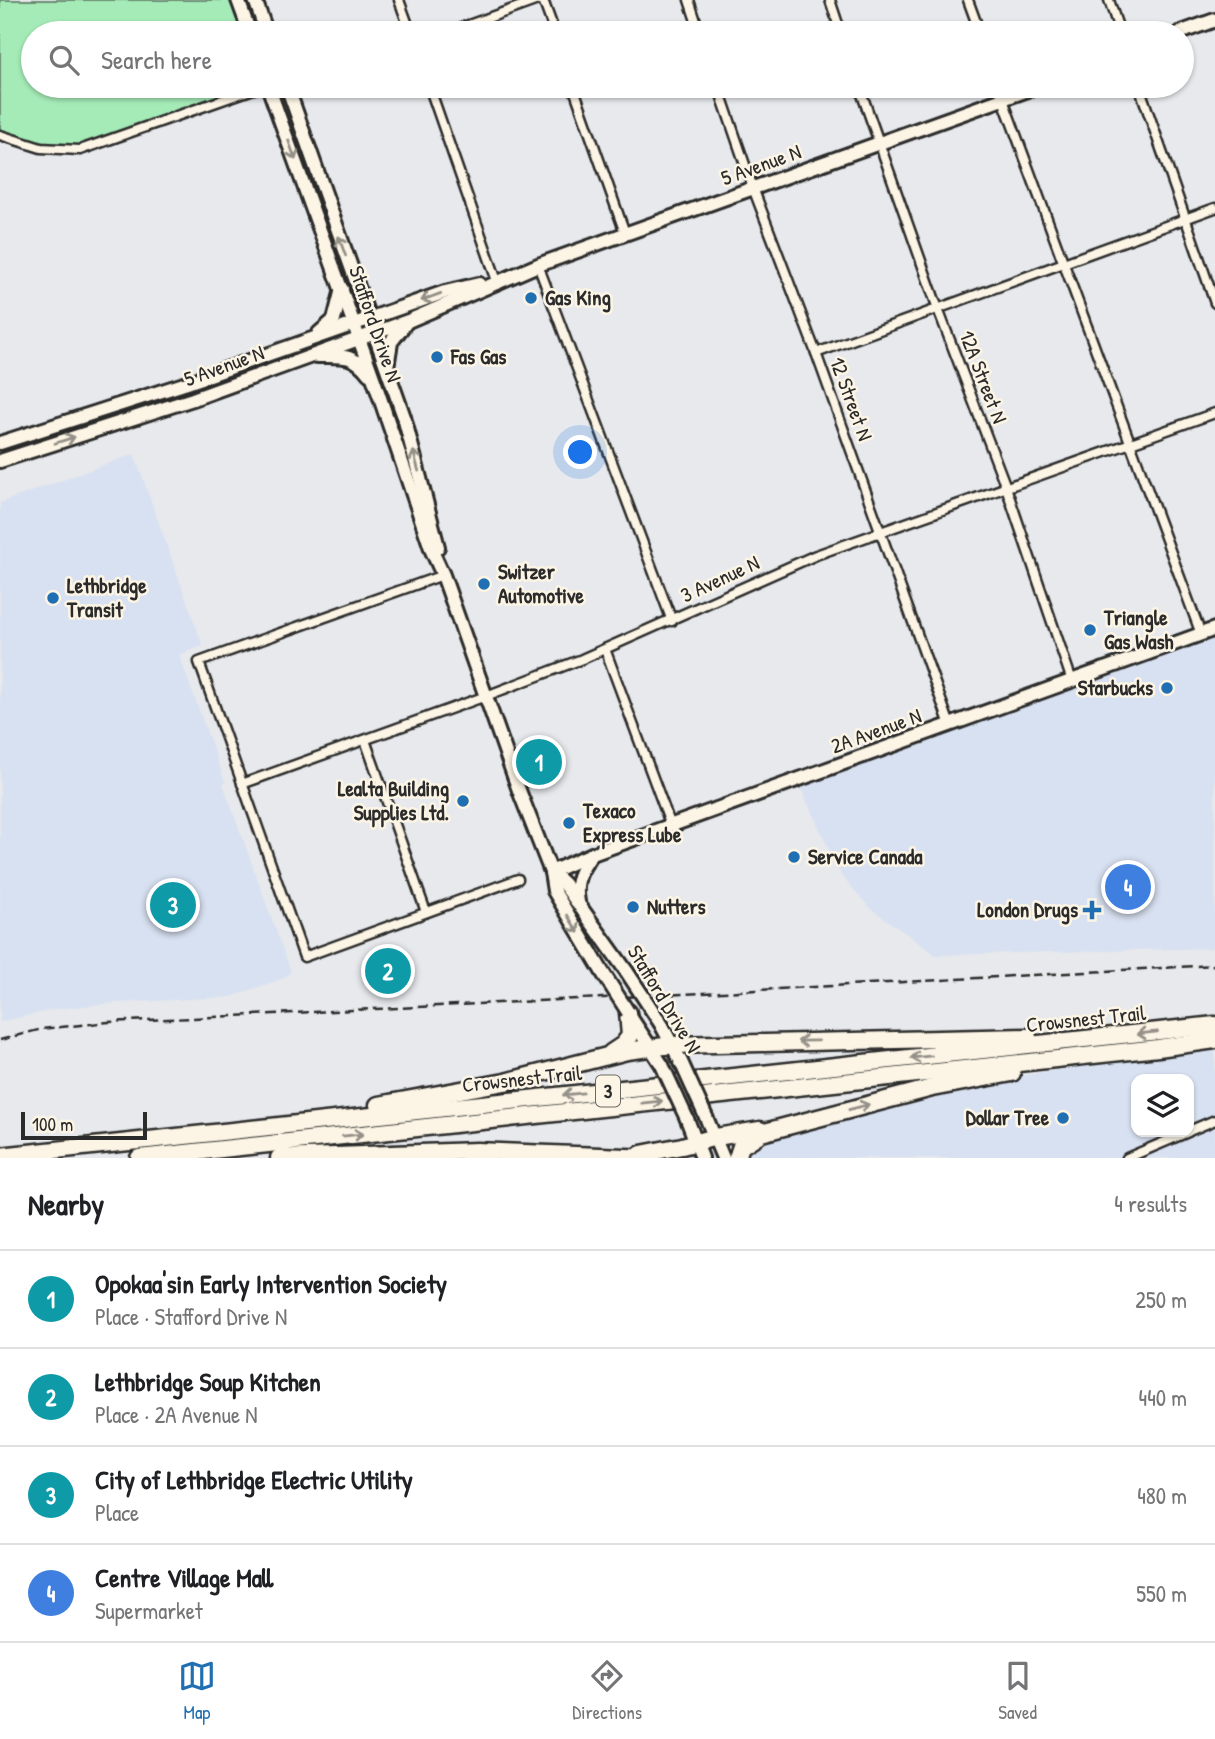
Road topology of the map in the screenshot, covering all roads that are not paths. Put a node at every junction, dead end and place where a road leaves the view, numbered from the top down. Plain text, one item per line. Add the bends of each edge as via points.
1 (238, 0) edge
2 (255, 0) edge
3 (399, 0) edge
4 (540, 0) edge
5 (689, 0) edge
6 (830, 0) edge
7 (968, 0) edge
8 (1109, 0) edge
9 (1215, 20) edge
10 (246, 21) edge
11 (263, 21) edge
12 (407, 21) edge
13 (480, 21) edge
14 (550, 21) edge
15 (696, 21) edge
16 (837, 21) edge
17 (975, 21) edge
18 (1116, 21) edge
19 (1194, 28) edge
20 (228, 98) edge
21 (272, 98) edge
22 (291, 98) edge
23 (433, 98) edge
24 (577, 98) edge
25 (722, 98) edge
26 (863, 98) edge
27 (986, 98) edge
28 (1002, 98) edge
29 (1143, 98) edge
30 (0, 135) edge
31 (879, 143) junction
32 (753, 188) junction
33 (1215, 208) edge
34 (1185, 219) junction
35 (625, 233) junction
36 (1065, 263) junction
37 (538, 265) junction
38 (497, 281) junction
39 (342, 289) junction
40 (1215, 303) edge
41 (938, 309) junction
42 (368, 319) junction
43 (408, 321) junction
44 (355, 324) junction
45 (373, 333) junction
46 (359, 338) junction
47 (312, 339) junction
48 (816, 353) junction
49 (310, 356) junction
50 (387, 371) junction
51 (375, 383) junction
52 (1215, 413) edge
53 (0, 443) edge
54 (1130, 443) junction
55 (0, 461) edge
56 (1006, 487) junction
57 (880, 532) junction
58 (443, 575) junction
59 (672, 621) junction
60 (1215, 629) edge
61 (1201, 634) junction
62 (605, 649) junction
63 (1072, 681) junction
64 (486, 696) junction
65 (950, 725) junction
66 (365, 740) junction
67 (242, 784) junction
68 (671, 826) junction
69 (592, 854) junction
70 (551, 872) junction
71 (518, 879) dead end
72 (579, 905) junction
73 (426, 912) junction
74 (631, 1021) junction
75 (1215, 1025) edge
76 (1121, 1036) junction
77 (1215, 1040) edge
78 (672, 1045) junction
79 (649, 1048) junction
80 (1158, 1048) junction
81 (602, 1057) junction
82 (1215, 1120) edge
83 (793, 1124) junction
84 (1194, 1129) edge
85 (716, 1137) junction
86 (1177, 1137) edge
87 (148, 1140) junction
88 (697, 1141) junction
89 (1149, 1149) junction
90 (627, 1155) junction
91 (0, 1156) edge
92 (139, 1158) edge
93 (279, 1158) edge
94 (651, 1158) edge
95 (702, 1158) edge
96 (723, 1158) edge
97 (737, 1158) edge
98 (1127, 1158) edge
99 (1153, 1158) edge

1 - 10 main road
2 - 11 main road
3 - 12 street
4 - 13 street
4 - 14 street
5 - 15 street
6 - 16 street
7 - 17 street
8 - 18 street
9 - 19 main road
20 - 30 street via 80,150 41,148
21 -> 39 main road, Stafford Drive N
42 -> 22 main road, Stafford Drive N
23 - 38 street
24 - 35 street
25 - 32 street, 12 Street N
26 - 31 street, 12A Street N
27 - 31 main road, 5 Avenue N
28 - 36 street
29 - 34 street
31 - 32 main road, 5 Avenue N
31 - 41 street, 12A Street N
32 - 35 main road, 5 Avenue N
32 - 48 street, 12 Street N
33 - 34 street
34 - 36 street
34 - 40 street
35 - 37 main road, 5 Avenue N
36 - 41 street
36 - 54 street
37 - 38 main road, 5 Avenue N
37 - 59 street
38 -> 42 main road, 5 Avenue N via 452,290
38 - 43 main road, 5 Avenue N
39 - 44 main road, Stafford Drive N
39 - 47 main road via 334,320
41 - 48 street
41 - 56 street, 12A Street N
42 - 44 main road, 5 Avenue N
42 - 45 main road, Stafford Drive N
43 - 45 main road, 5 Avenue N
43 - 50 main road via 391,342
44 - 46 main road, Stafford Drive N
44 - 47 main road, 5 Avenue N
45 - 46 main road, 5 Avenue N
45 - 50 main road, Stafford Drive N
46 - 49 main road, 5 Avenue N
46 - 51 main road, Stafford Drive N
47 - 53 main road, 5 Avenue N
48 - 57 street, 12 Street N
49 - 51 main road via 352,358
55 -> 49 main road, 5 Avenue N
58 -> 50 main road, Stafford Drive N via 412,445
51 - 58 main road, Stafford Drive N
52 - 54 street, 3 Avenue N
54 - 56 street, 3 Avenue N
54 - 61 street
56 - 57 street, 3 Avenue N
56 - 63 street, 12A Street N
57 - 59 street, 3 Avenue N via 816,555
57 - 65 street, 12 Street N
58 - 64 main road, Stafford Drive N
58 - 67 street via 199,662
59 - 62 street, 3 Avenue N
60 - 61 main road, 2A Avenue N
61 - 63 main road, 2A Avenue N
62 - 64 street, 3 Avenue N
62 - 68 street
63 - 65 main road, 2A Avenue N
64 - 66 street, 3 Avenue N
64 - 70 main road, Stafford Drive N
65 - 68 main road, 2A Avenue N
66 - 67 street, 3 Avenue N
66 - 73 street
67 - 73 street via 304,957
68 - 69 main road, 2A Avenue N
69 - 70 main road, 2A Avenue N
69 - 72 main road via 576,882
70 - 72 main road, Stafford Drive N
70 -> 74 main road, Stafford Drive N, bridge via 557,899
71 - 73 street
72 - 78 main road, Stafford Drive N, bridge
74 - 79 main road, Stafford Drive N
74 - 81 highway via 630,1036 623,1045
75 -> 76 highway, Crowsnest Trail / 3
76 -> 78 highway
76 -> 87 highway, Crowsnest Trail / 3
77 - 80 highway, Crowsnest Trail / 3
78 - 79 highway
78 - 85 main road, Stafford Drive N, bridge
79 - 81 highway
79 - 88 main road, Stafford Drive N, bridge via 662,1065
83 -> 80 highway via 932,1088
92 -> 80 highway, Crowsnest Trail / 3
81 - 87 highway via 452,1094
82 - 84 street
83 - 85 highway
83 - 97 highway via 750,1138
85 - 88 highway
85 - 96 main road, Stafford Drive N
86 - 89 street
87 - 91 highway, Crowsnest Trail / 3
88 - 90 highway
88 - 95 main road, Stafford Drive N
89 - 98 street
89 - 99 street
90 - 93 highway via 477,1151
90 - 94 highway

